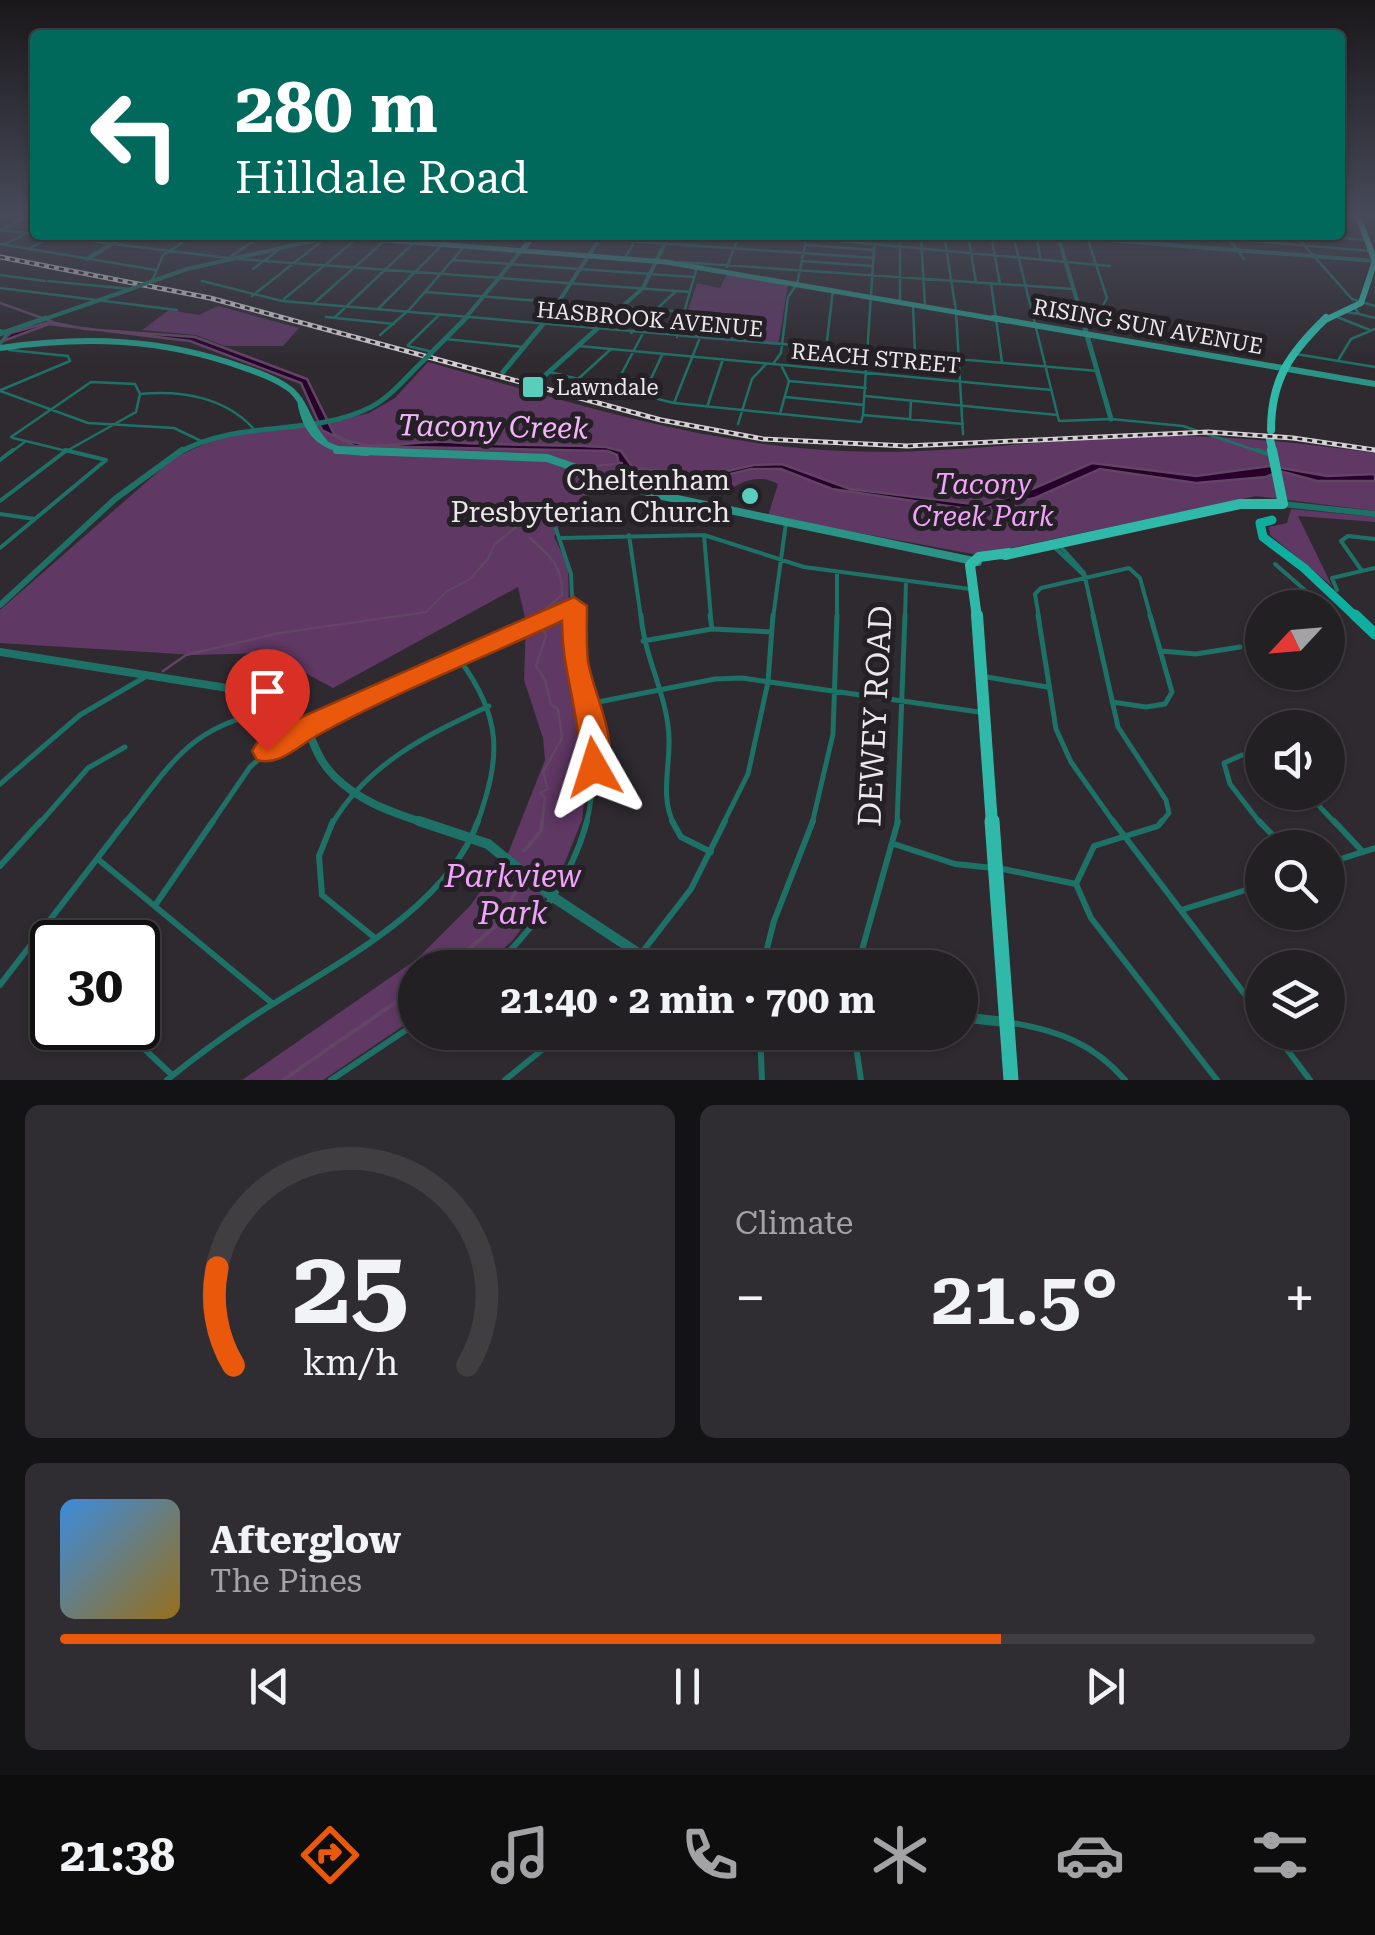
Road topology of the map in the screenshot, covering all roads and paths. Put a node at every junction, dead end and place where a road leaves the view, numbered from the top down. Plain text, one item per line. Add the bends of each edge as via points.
1 (121, 264) edge
2 (159, 264) edge
3 (210, 264) edge
4 (259, 264) edge
5 (293, 264) edge
6 (317, 264) edge
7 (357, 264) edge
8 (391, 264) edge
9 (423, 264) edge
10 (449, 264) edge
11 (511, 264) edge
12 (517, 264) edge
13 (583, 264) edge
14 (654, 264) edge
15 (681, 264) edge
16 (690, 264) edge
17 (728, 264) edge
18 (801, 264) edge
19 (851, 264) edge
20 (900, 264) edge
21 (923, 264) edge
22 (948, 264) edge
23 (974, 264) edge
24 (997, 264) edge
25 (1022, 264) edge
26 (1066, 264) edge
27 (1090, 264) edge
28 (1322, 264) edge
29 (1373, 264) edge
30 (326, 265) junction
31 (1096, 265) junction
32 (874, 266) joint
33 (1110, 266) dead end
34 (354, 267) junction
35 (698, 267) junction
36 (727, 268) junction
37 (253, 269) dead end
38 (580, 269) junction
39 (156, 270) junction
40 (385, 270) junction
41 (800, 270) junction
42 (416, 272) junction
43 (440, 274) junction
44 (650, 274) junction
45 (0, 275) edge
46 (873, 275) junction
47 (694, 277) junction
48 (900, 277) junction
49 (500, 278) junction
50 (924, 278) junction
51 (15, 279) junction
52 (950, 280) junction
53 (149, 282) junction
54 (202, 282) dead end
55 (976, 282) junction
56 (571, 283) junction
57 (991, 283) junction
58 (84, 284) junction
59 (796, 284) junction
60 (1000, 284) junction
61 (1028, 286) junction
62 (0, 288) edge
63 (644, 288) junction
64 (132, 289) junction
65 (1074, 289) junction
66 (832, 290) junction
67 (676, 291) junction
68 (424, 292) junction
69 (690, 292) junction
70 (64, 294) junction
71 (252, 296) junction
72 (872, 296) junction
73 (484, 297) junction
74 (108, 299) junction
75 (282, 300) junction
76 (558, 302) junction
77 (900, 302) junction
78 (1356, 303) junction
79 (313, 304) junction
80 (913, 304) junction
81 (346, 306) junction
82 (925, 306) junction
83 (1375, 306) edge
84 (623, 307) junction
85 (378, 309) junction
86 (1079, 309) junction
87 (177, 310) dead end
88 (657, 310) junction
89 (956, 311) junction
90 (406, 312) junction
91 (684, 312) junction
92 (1337, 313) junction
93 (440, 314) junction
94 (326, 317) dead end
95 (467, 317) junction
96 (334, 318) junction
97 (996, 318) junction
98 (1375, 318) edge
99 (394, 324) junction
100 (544, 324) junction
101 (1037, 325) junction
102 (597, 330) junction
103 (1372, 330) edge
104 (3, 332) edge
105 (631, 333) junction
106 (642, 334) junction
107 (1086, 334) junction
108 (380, 335) dead end
109 (677, 337) junction
110 (445, 340) junction
111 (699, 340) junction
112 (408, 345) joint
113 (2, 346) edge
114 (579, 346) junction
115 (524, 347) junction
116 (783, 347) junction
117 (611, 349) junction
118 (826, 349) junction
119 (632, 351) junction
120 (869, 352) junction
121 (663, 354) junction
122 (1294, 354) junction
123 (914, 355) junction
124 (692, 356) junction
125 (428, 357) junction
126 (960, 358) junction
127 (1341, 358) junction
128 (723, 359) junction
129 (1334, 360) junction
130 (1002, 362) junction
131 (1350, 363) junction
132 (766, 364) junction
133 (773, 364) junction
134 (781, 365) junction
135 (1046, 366) junction
136 (1284, 367) junction
137 (1375, 367) edge
138 (1098, 371) junction
139 (504, 372) dead end
140 (550, 372) junction
141 (867, 372) junction
142 (143, 379) dead end
143 (541, 379) dead end
144 (578, 379) junction
145 (788, 381) junction
146 (961, 381) junction
147 (135, 384) junction
148 (1375, 384) edge
149 (614, 388) junction
150 (866, 388) junction
151 (1050, 390) junction
152 (0, 391) edge
153 (140, 394) junction
154 (643, 396) junction
155 (865, 396) junction
156 (784, 397) junction
157 (911, 400) junction
158 (674, 404) junction
159 (864, 405) junction
160 (962, 406) junction
161 (706, 407) junction
162 (53, 409) junction
163 (743, 410) junction
164 (780, 414) junction
165 (863, 414) junction
166 (1056, 415) junction
167 (910, 419) junction
168 (1111, 419) junction
169 (120, 423) junction
170 (310, 423) junction
171 (738, 424) dead end
172 (963, 424) junction
173 (253, 428) junction
174 (964, 434) dead end
175 (11, 437) joint
176 (26, 441) junction
177 (201, 441) junction
178 (66, 450) junction
179 (0, 460) edge
180 (106, 460) joint
181 (1272, 460) junction
182 (1280, 492) junction
183 (0, 501) edge
184 (1283, 504) junction
185 (1312, 507) junction
186 (1214, 509) junction
187 (0, 514) edge
188 (1375, 514) edge
189 (35, 519) junction
190 (786, 523) junction
191 (556, 529) dead end
192 (629, 535) junction
193 (704, 536) junction
194 (561, 538) junction
195 (1375, 539) edge
196 (1054, 544) junction
197 (0, 548) edge
198 (778, 560) junction
199 (976, 561) junction
200 (1275, 564) dead end
201 (1375, 568) edge
202 (1362, 571) junction
203 (838, 572) junction
204 (1086, 577) junction
205 (906, 581) junction
206 (975, 589) junction
207 (1305, 590) edge
208 (1330, 590) edge
209 (1333, 590) edge
210 (0, 605) edge
211 (1345, 605) edge
212 (574, 606) junction
213 (712, 629) junction
214 (772, 632) junction
215 (1375, 636) edge
216 (643, 641) junction
217 (1240, 647) dead end
218 (1160, 651) junction
219 (0, 652) edge
220 (460, 659) junction
221 (981, 676) junction
222 (145, 677) junction
223 (768, 682) junction
224 (1047, 686) junction
225 (658, 690) junction
226 (835, 691) junction
227 (904, 700) junction
228 (1112, 702) junction
229 (586, 704) junction
230 (489, 706) junction
231 (292, 707) junction
232 (983, 712) junction
233 (308, 727) junction
234 (125, 746) dead end
235 (1245, 757) edge
236 (0, 784) edge
237 (351, 792) junction
238 (1245, 802) edge
239 (1252, 810) edge
240 (1323, 810) edge
241 (1269, 830) edge
242 (1126, 836) junction
243 (473, 838) junction
244 (894, 844) junction
245 (1375, 848) edge
246 (711, 852) junction
247 (1363, 852) junction
248 (97, 858) junction
249 (1345, 858) edge
250 (0, 866) edge
251 (994, 868) junction
252 (1076, 884) junction
253 (1245, 890) edge
254 (553, 898) junction
255 (156, 904) junction
256 (1182, 910) junction
257 (50, 920) edge
258 (376, 938) junction
259 (30, 947) edge
260 (511, 950) edge
261 (635, 950) edge
262 (644, 950) edge
263 (766, 950) edge
264 (862, 950) edge
265 (0, 985) edge
266 (1245, 995) edge
267 (272, 1003) junction
268 (978, 1019) edge
269 (1006, 1022) junction
270 (398, 1035) edge
271 (143, 1050) edge
272 (542, 1050) edge
273 (761, 1050) edge
274 (857, 1050) edge
275 (1286, 1050) edge
276 (170, 1078) edge
277 (1305, 1079) edge
278 (331, 1080) edge
279 (505, 1080) edge
280 (762, 1080) edge
281 (861, 1080) edge
282 (1011, 1080) edge
283 (1125, 1080) edge
284 (1217, 1080) edge

1 - 39 street
2 - 39 street
3 - 53 street
4 - 37 street
5 - 71 street
6 - 30 street
7 - 34 street
8 - 40 street
9 - 42 street
10 - 43 street
11 - 49 street
12 - 38 street
13 - 38 street
14 - 44 street
15 - 35 main road, RISING SUN AVENUE
16 - 36 street
17 - 36 street
18 - 41 street
19 - 32 street
20 - 48 street
21 - 50 street
22 - 52 street
23 - 55 street
24 - 60 street
25 - 61 street
26 - 65 street
27 - 31 street
28 - 78 street
29 - 78 highway
30 - 34 street
30 - 75 street
31 - 33 street
31 - 86 street via 1106,304
32 - 46 street
34 - 40 street
34 - 79 street
35 - 36 main road, RISING SUN AVENUE
35 - 47 street
36 - 41 street
36 - 59 main road, RISING SUN AVENUE
38 - 44 street
38 - 56 street
39 - 53 street
40 - 42 street
40 - 81 street
41 - 46 street
41 - 59 street
42 - 43 street
42 - 85 street
43 - 49 street
43 - 68 street
44 - 47 street
44 - 63 street
45 - 51 street
46 - 48 street
46 - 72 street
47 - 69 street
48 - 50 street
48 - 77 street
49 - 56 street
49 - 73 street
50 - 52 street
50 - 82 street
51 - 58 street
51 - 62 street
52 - 55 street
52 - 89 street
53 - 64 street, bridge
54 - 71 street, HASBROOK AVENUE
55 - 57 street
56 - 63 street
56 - 76 street
57 - 60 street
57 - 97 street
58 - 64 street
58 - 70 street
59 - 66 main road, RISING SUN AVENUE
59 - 116 street via 788,296
60 - 61 street
61 - 65 street
61 - 101 street
62 - 70 street
63 - 67 street
63 - 84 street
64 - 74 street
65 - 86 street
66 - 72 main road, RISING SUN AVENUE
66 - 118 street
67 - 69 street
67 - 88 street
68 - 73 street
68 - 90 street
69 - 91 street
70 - 74 street
71 - 75 street, HASBROOK AVENUE
72 - 77 main road, RISING SUN AVENUE
72 - 120 street
73 - 76 street
73 - 95 street
74 - 87 street
74 - 104 street
75 - 79 street, HASBROOK AVENUE
76 - 84 street
76 - 100 street
77 - 80 main road, RISING SUN AVENUE
78 - 83 street
78 - 92 highway
78 - 98 street
79 - 81 street, HASBROOK AVENUE
80 - 82 main road, RISING SUN AVENUE
80 - 123 street
81 - 85 street, HASBROOK AVENUE
81 - 96 street
82 - 89 main road, RISING SUN AVENUE
84 - 88 street
84 - 102 street
85 - 90 street, HASBROOK AVENUE
86 - 107 street
88 - 91 street
88 - 105 street
89 - 97 main road, RISING SUN AVENUE
89 - 126 street
90 - 93 street, HASBROOK AVENUE
90 - 99 street
91 - 109 street
92 - 103 street
92 - 122 highway
93 - 95 street, HASBROOK AVENUE
93 - 112 street
94 - 96 street
95 - 100 street, HASBROOK AVENUE
95 - 110 street
96 - 99 street
97 - 101 main road, RISING SUN AVENUE
97 - 130 street
99 - 108 street
100 - 102 street, HASBROOK AVENUE
100 - 115 street
101 - 107 main road, RISING SUN AVENUE
101 - 135 street
102 - 105 street, HASBROOK AVENUE
102 - 114 street
103 - 127 street via 1347,343
104 - 113 street
105 - 106 street, HASBROOK AVENUE
106 - 109 street, HASBROOK AVENUE
106 - 119 street
107 - 136 main road, RISING SUN AVENUE
107 - 138 street
109 - 111 street, HASBROOK AVENUE
110 - 115 street
110 - 125 street
111 - 116 street, HASBROOK AVENUE
111 - 124 street
112 - 125 street
113 - 152 street via 70,361
113 - 170 main road via 77,336 150,341 283,385 300,400
114 - 117 street, REACH STREET
114 - 140 street
115 - 139 street
116 - 118 street, HASBROOK AVENUE
116 - 133 street
117 - 119 street, REACH STREET
117 - 144 street
118 - 120 street, HASBROOK AVENUE
119 - 121 street, REACH STREET
119 - 149 street
120 - 123 street, HASBROOK AVENUE
120 - 141 street
121 - 124 street, REACH STREET
121 - 154 street
122 - 129 street
122 - 136 highway
123 - 126 street, HASBROOK AVENUE
124 - 128 street, REACH STREET
124 - 158 street
125 - 170 street via 366,410
126 - 130 street, HASBROOK AVENUE
126 - 146 street
127 - 129 street
127 - 131 street
128 - 132 street, REACH STREET
128 - 161 street
129 - 131 street
130 - 135 street, HASBROOK AVENUE
131 - 137 street
132 - 133 street, REACH STREET
132 - 163 street via 752,379
133 - 134 street, REACH STREET
134 - 141 street, REACH STREET
134 - 145 street
135 - 138 street, HASBROOK AVENUE
135 - 151 street
136 - 148 main road, RISING SUN AVENUE
136 - 181 highway via 1271,398
138 - 168 street
140 - 143 street
140 - 144 street
141 - 146 street, REACH STREET
141 - 150 street
142 - 147 street
144 - 149 street
145 - 150 street
145 - 156 street
146 - 151 street, REACH STREET
146 - 160 street
147 - 153 street
147 - 162 street via 91,382
149 - 154 street
150 - 155 street
151 - 166 street
152 - 162 street
153 - 169 street via 140,407
153 - 173 street via 216,400
154 - 158 street
155 - 157 street
155 - 159 street
156 - 159 street
156 - 164 street
157 - 160 street
157 - 167 street
158 - 161 street
159 - 165 street
160 - 166 street
160 - 172 street
161 - 163 street
162 - 169 street via 88,423
162 - 175 street
163 - 164 street
163 - 171 street
164 - 165 street via 862,422
165 - 167 street
166 - 168 street via 1060,422
167 - 172 street
168 - 181 street via 1192,428
169 - 177 street via 181,430
169 - 178 street
170 - 173 street
170 - 190 main road via 310,436 354,454 547,458 653,494
172 - 174 street
173 - 177 street
175 - 176 street
176 - 178 street
176 - 179 street
177 - 210 street via 155,467
178 - 180 street
178 - 183 street
180 - 189 street
181 - 182 highway
182 - 184 highway
182 - 185 street
182 - 186 highway
184 - 185 street
184 - 186 highway
184 - 208 main road via 1284,515 1262,530
185 - 188 street
186 - 196 highway
187 - 189 street
189 - 197 street
190 - 198 street
190 - 199 main road
191 - 194 street
192 - 193 street
192 - 194 street
192 - 216 street
193 - 198 street
193 - 213 street
194 - 212 street via 573,570
195 - 202 street via 1341,541
196 - 199 highway
196 - 204 street
198 - 203 street
198 - 214 street
199 - 206 highway
200 - 207 street
201 - 202 street
202 - 209 street via 1332,578
203 - 205 street
203 - 226 street
204 - 218 street via 1129,568 1138,574
204 - 224 street via 1035,594
204 - 228 street
205 - 206 street
205 - 227 street, DEWEY ROAD
206 - 221 highway
211 - 215 main road
212 - 220 street
212 - 229 street via 575,660
213 - 214 street
213 - 216 street
214 - 223 street
216 - 225 street
217 - 218 street
218 - 228 street via 1169,699 1156,707
219 - 222 street
220 - 230 street
220 - 233 street
221 - 224 street
221 - 232 highway
222 - 231 street via 265,694
222 - 236 street via 80,714
223 - 225 street via 728,678
223 - 226 street
223 - 246 street via 755,754
224 - 242 street via 1070,762
225 - 229 street
225 - 246 street via 668,734 668,817 680,837
226 - 227 street
226 - 263 street via 823,790
227 - 232 street
227 - 244 street, DEWEY ROAD
228 - 242 street via 1122,736 1169,813 1158,826
229 - 254 street via 594,744 588,815
230 - 237 street via 396,751
230 - 243 street via 496,761
231 - 233 street
231 - 248 street via 236,717 201,733
232 - 251 highway
233 - 237 street via 323,760
233 - 255 street via 250,767
234 - 250 street via 78,779
235 - 238 street via 1224,763 1226,779
237 - 243 street via 388,812
237 - 258 street via 324,838 318,882 332,907
239 - 241 street
240 - 247 street
242 - 252 street via 1094,846
242 - 256 street
243 - 254 street
243 - 258 street via 421,901
244 - 251 street via 955,864
244 - 264 street, DEWEY ROAD
245 - 247 street
246 - 262 street via 675,914
247 - 249 street
248 - 255 street
248 - 257 street
251 - 252 street
251 - 269 highway
252 - 284 street via 1091,918
253 - 256 street
254 - 260 street
254 - 261 street
255 - 267 street
256 - 266 street
258 - 267 street
259 - 265 street
267 - 276 street
268 - 269 street
269 - 282 highway
269 - 283 street via 1087,1043
270 - 278 street
271 - 276 street
272 - 279 street
273 - 280 street
274 - 281 street
275 - 277 street

